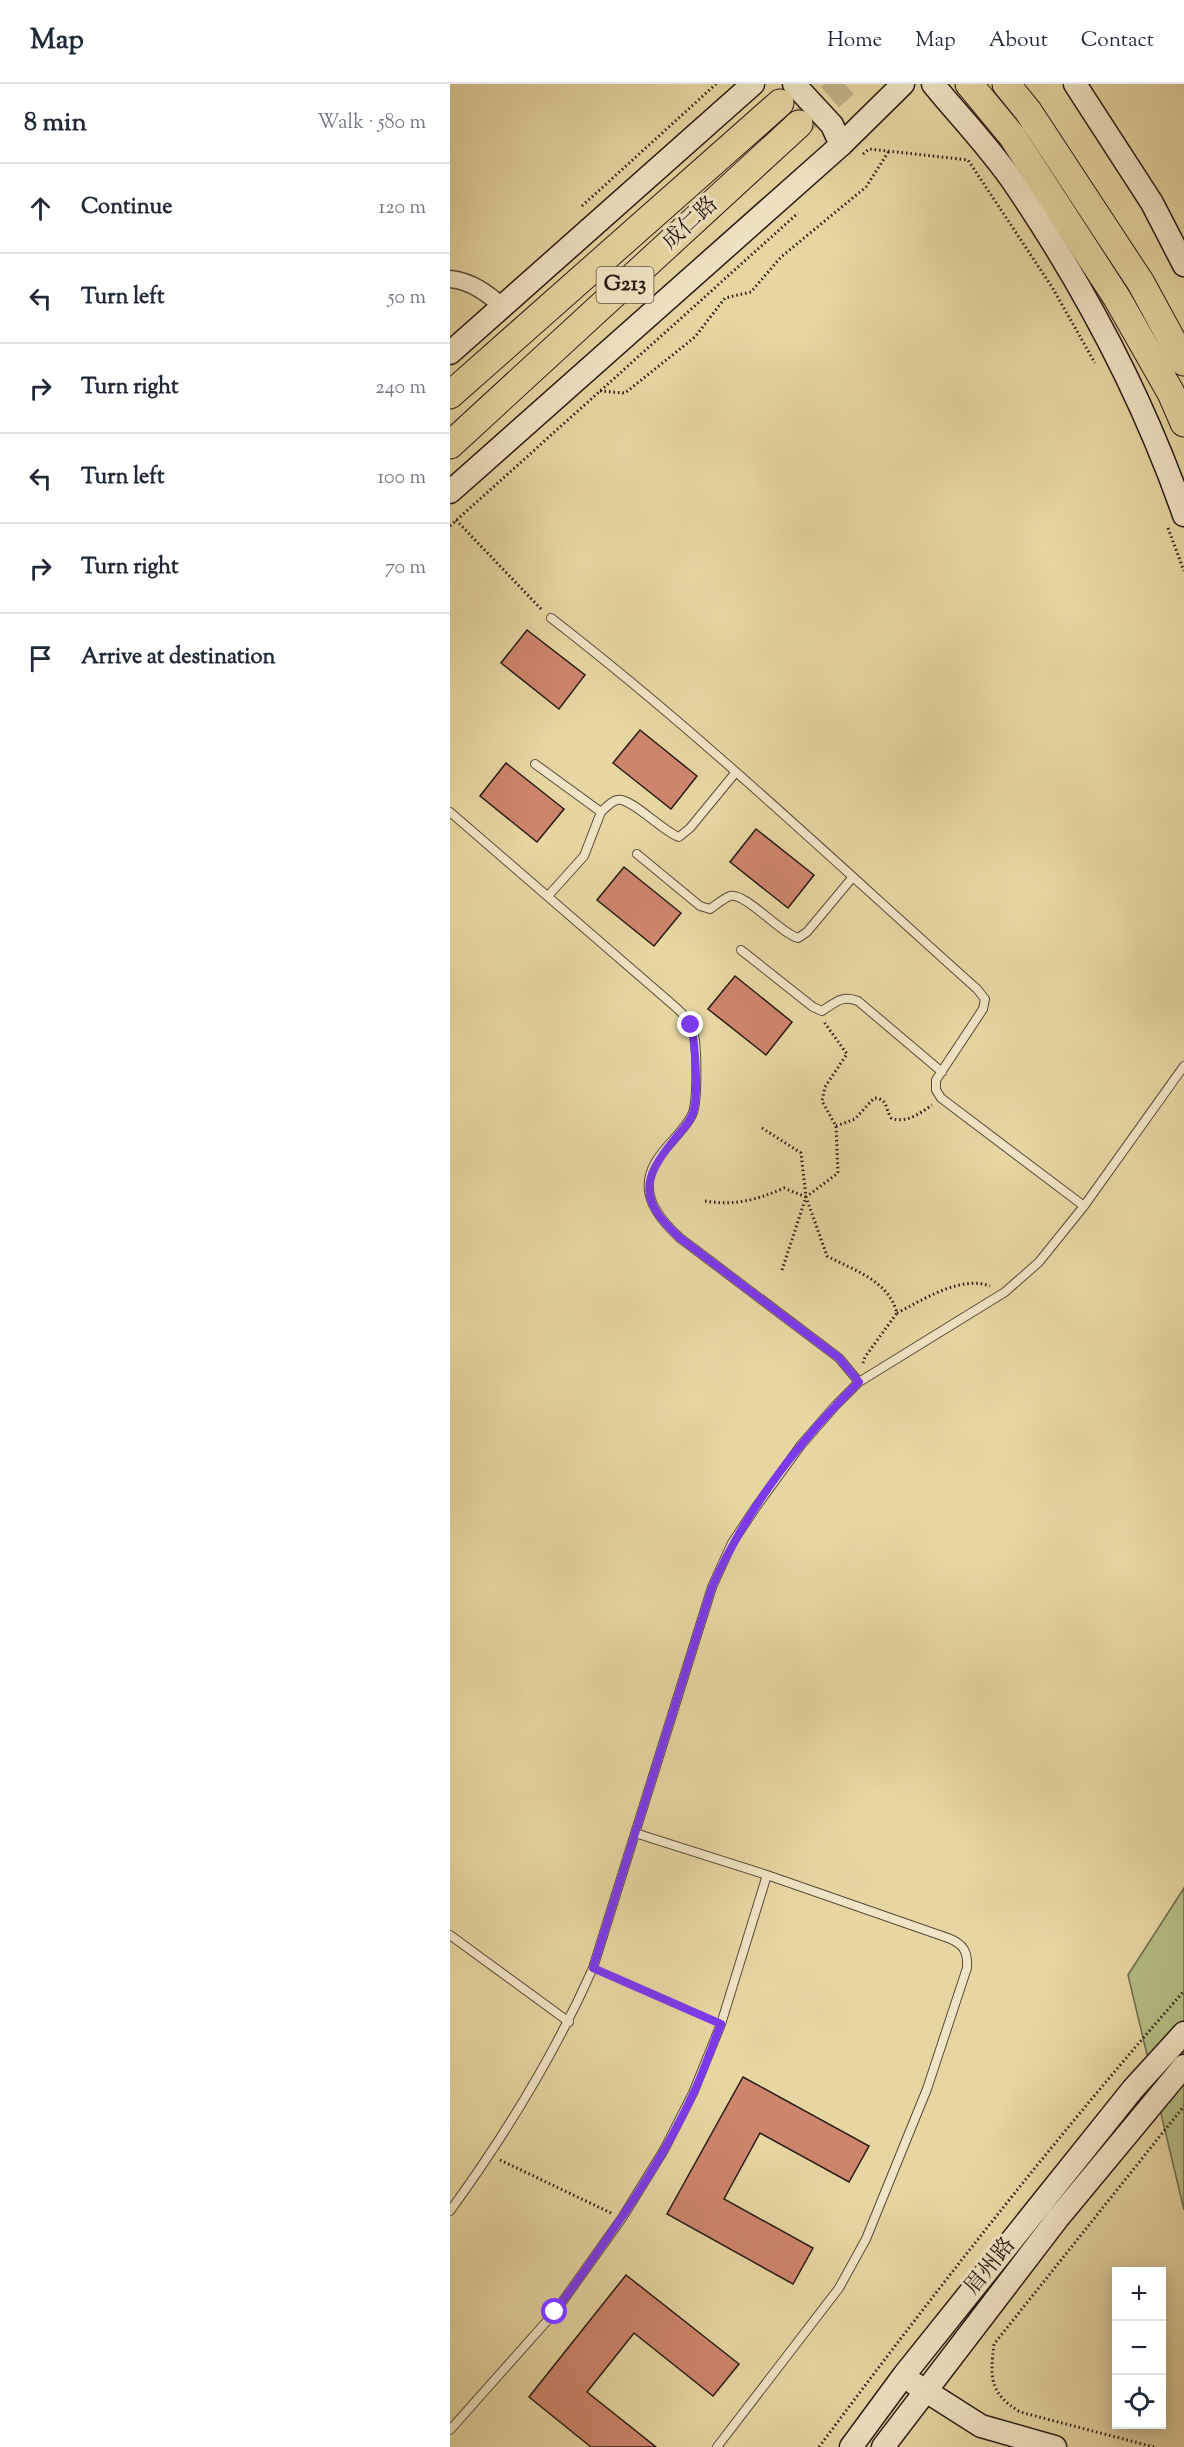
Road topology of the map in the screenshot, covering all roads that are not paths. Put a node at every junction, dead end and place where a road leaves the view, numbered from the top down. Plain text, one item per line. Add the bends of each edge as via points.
1 (753, 84) edge
2 (903, 84) edge
3 (933, 84) edge
4 (969, 84) edge
5 (1006, 84) edge
6 (1074, 84) edge
7 (787, 94) edge
8 (799, 124) tunnel mouth
9 (851, 151) junction
10 (1184, 265) edge
11 (450, 279) edge
12 (503, 307) junction
13 (450, 353) edge
14 (1184, 362) edge
15 (450, 395) edge
16 (1184, 423) edge
17 (450, 445) edge
18 (450, 492) edge
19 (1175, 519) edge
20 (551, 618) road end
21 (535, 764) dead end
22 (736, 772) junction
23 (450, 812) edge
24 (601, 812) junction
25 (637, 854) dead end
26 (852, 878) junction
27 (548, 896) junction
28 (741, 950) dead end
29 (1184, 1066) edge
30 (942, 1072) junction
31 (1084, 1206) junction
32 (859, 1382) junction
33 (635, 1833) junction
34 (767, 1875) junction
35 (450, 1935) edge
36 (569, 2022) junction
37 (1184, 2033) edge
38 (1184, 2066) edge
39 (1142, 2097) junction
40 (450, 2211) edge
41 (904, 2375) junction
42 (926, 2392) junction
43 (450, 2430) edge
44 (717, 2447) edge
45 (851, 2447) edge
46 (883, 2447) edge
47 (1054, 2447) edge

1 - 12 main road
2 - 9 main road
3 - 19 main road via 1013,182 1073,279 1129,380 1164,459
4 - 16 highway via 1012,136 1117,298
5 - 14 highway via 1028,111 1141,284
6 - 10 main road via 1152,202
7 - 9 main road via 832,126
7 - 15 highway, 成仁路 / G213
8 - 17 highway, 成仁路 / G213
9 - 18 main road
11 - 12 street via 462,280
12 - 13 main road
20 - 22 lane via 616,668
21 - 24 lane
22 - 24 lane via 679,837 669,834 626,800 617,800
22 - 26 lane
23 - 27 lane
24 - 27 lane via 584,856
25 - 26 lane via 700,906 710,909 731,896 743,898 787,934 798,938
26 - 30 lane via 985,999
27 - 32 lane via 691,1025 695,1040 693,1113 655,1163 649,1182 651,1202 660,1220 839,1358
28 - 30 lane via 822,1011 838,999 858,1001
29 - 31 lane
30 - 31 lane via 936,1080 941,1098
31 - 32 lane via 1039,1262 1005,1292
32 - 33 lane via 801,1445 732,1543 712,1587
33 - 34 lane
33 - 36 lane via 593,1968
34 - 43 lane via 721,2024 664,2150 622,2218 555,2312
34 - 44 lane via 959,1942 968,1953 968,1968 927,2089 866,2239 839,2288
35 - 36 lane
36 - 40 lane via 491,2156
37 - 39 main road
38 - 39 main road
39 - 41 main road, 眉州路
39 - 42 main road via 1058,2218
41 - 42 main road
41 - 45 main road, 眉州路
42 - 46 main road
42 - 47 main road via 981,2426

